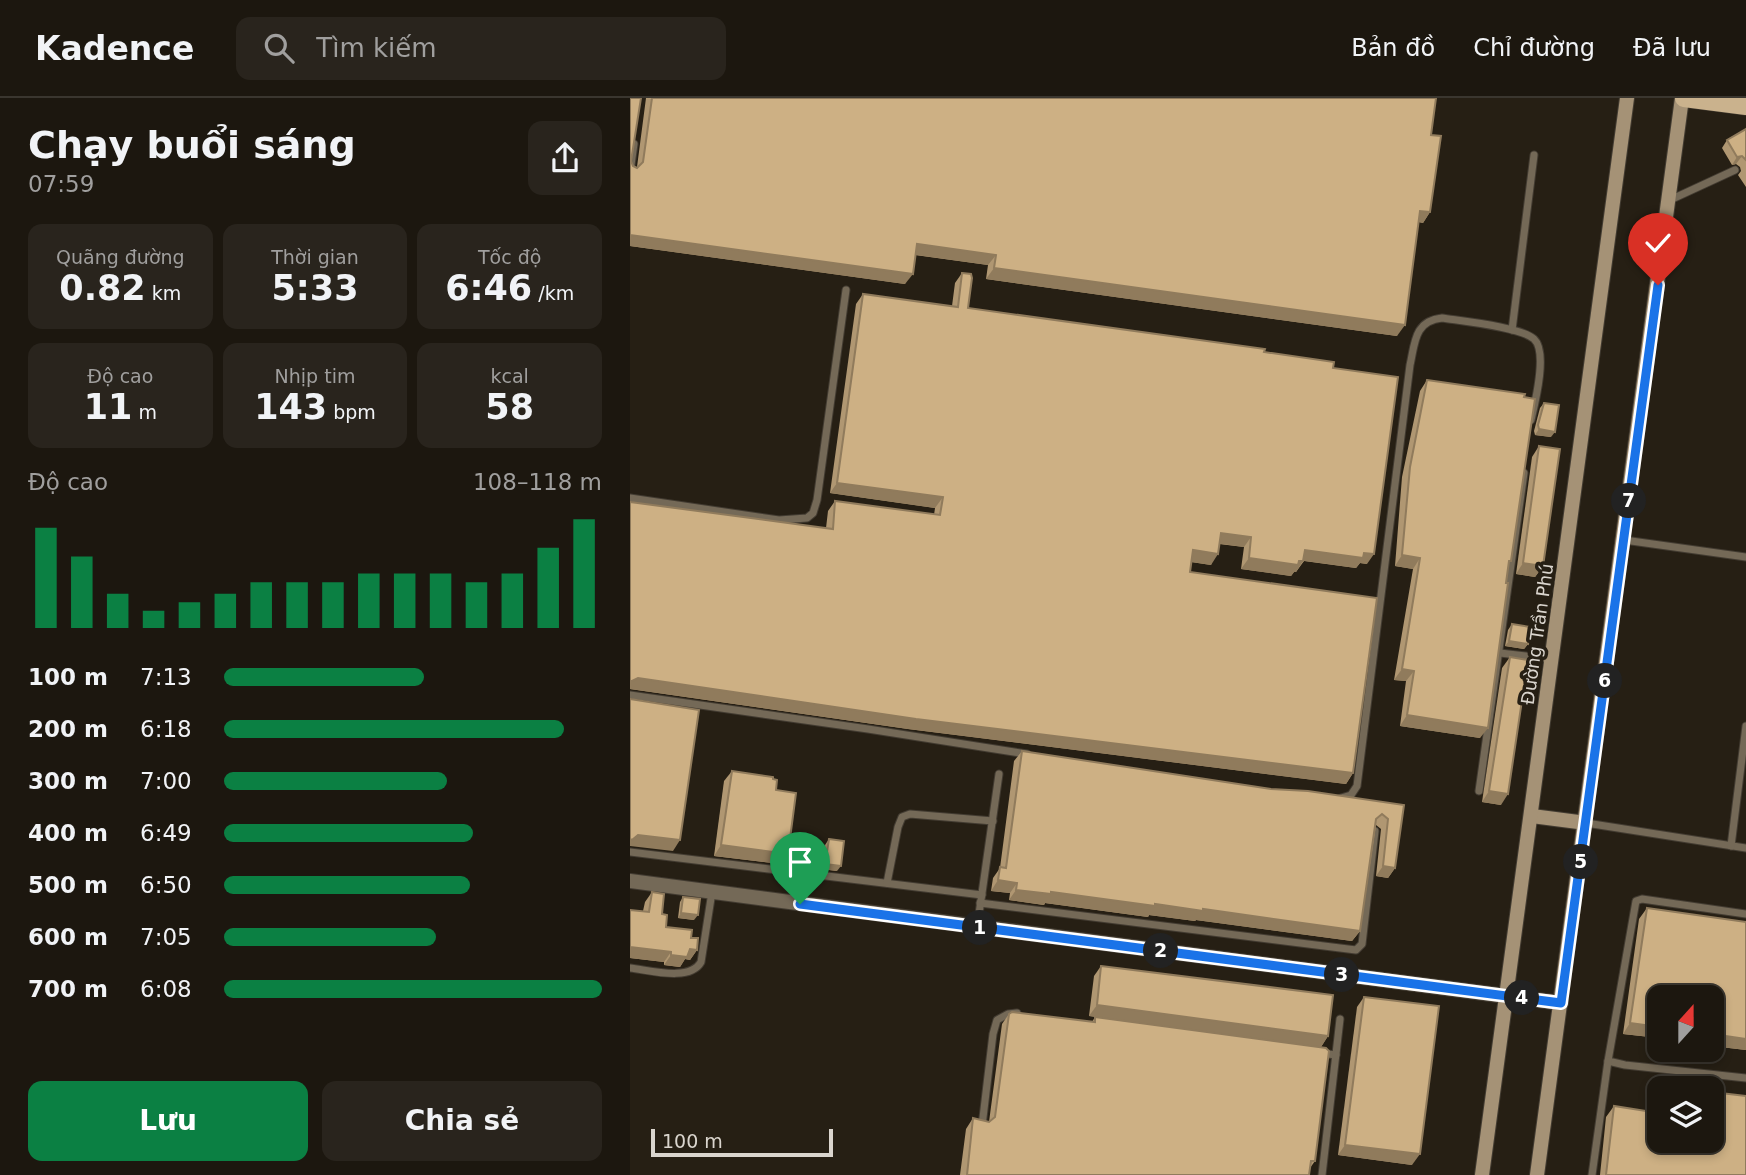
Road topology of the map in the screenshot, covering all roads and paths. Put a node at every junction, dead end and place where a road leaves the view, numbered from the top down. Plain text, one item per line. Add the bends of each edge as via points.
1 (1628, 98) edge
2 (1683, 98) edge
3 (1746, 106) edge
4 (635, 135) edge
5 (1534, 155) dead end
6 (1734, 170) dead end
7 (630, 172) edge
8 (1670, 200) junction
9 (846, 290) dead end
10 (1512, 330) junction
11 (1530, 426) edge
12 (1525, 461) edge
13 (630, 498) edge
14 (1624, 540) junction
15 (1746, 557) edge
16 (1500, 653) junction
17 (1553, 659) junction
18 (630, 695) edge
19 (1746, 726) edge
20 (1032, 755) edge
21 (999, 774) dead end
22 (1479, 791) dead end
23 (1330, 797) edge
24 (1532, 816) junction
25 (992, 821) junction
26 (1586, 823) junction
27 (1375, 831) edge
28 (1731, 846) junction
29 (1746, 848) edge
30 (630, 852) edge
31 (630, 881) edge
32 (887, 883) junction
33 (712, 892) junction
34 (981, 899) junction
35 (1746, 914) edge
36 (977, 928) junction
37 (630, 968) edge
38 (1506, 996) junction
39 (1561, 1003) junction
40 (1023, 1013) edge
41 (1340, 1019) dead end
42 (1309, 1051) edge
43 (1336, 1055) junction
44 (1608, 1061) junction
45 (1746, 1078) edge
46 (982, 1126) edge
47 (1322, 1175) edge
48 (1482, 1175) edge
49 (1537, 1175) edge
50 (1592, 1175) edge

1 - 17 main road, Đường Trần Phú
2 - 3 main road
2 - 8 main road
4 - 7 lane
5 - 10 lane
6 - 8 lane
8 - 14 main road
9 - 13 lane via 813,513 807,518 779,520
10 - 11 lane via 1534,339 1538,346 1539,382
10 - 23 lane via 1442,318 1430,319 1417,333 1357,786 1351,795
12 - 16 lane
14 - 15 lane
14 - 26 main road
16 - 17 lane
16 - 22 lane
17 - 24 main road, Đường Trần Phú
18 - 20 lane
19 - 28 lane
21 - 25 lane
24 - 26 main road
24 - 38 main road, Đường Trần Phú
25 - 32 lane via 902,817
25 - 34 lane
26 - 28 lane
26 - 39 main road
27 - 34 lane via 1362,944 1356,950
28 - 29 lane
30 - 32 lane
31 - 33 street
32 - 34 lane
33 - 36 street
33 - 37 lane via 697,968 670,973
34 - 36 lane
35 - 44 lane via 1636,901
36 - 38 street
38 - 39 main road
38 - 48 main road, Đường Trần Phú
39 - 49 main road
40 - 46 lane via 998,1020
41 - 43 lane
42 - 43 lane
43 - 47 lane
44 - 45 lane
44 - 50 lane

